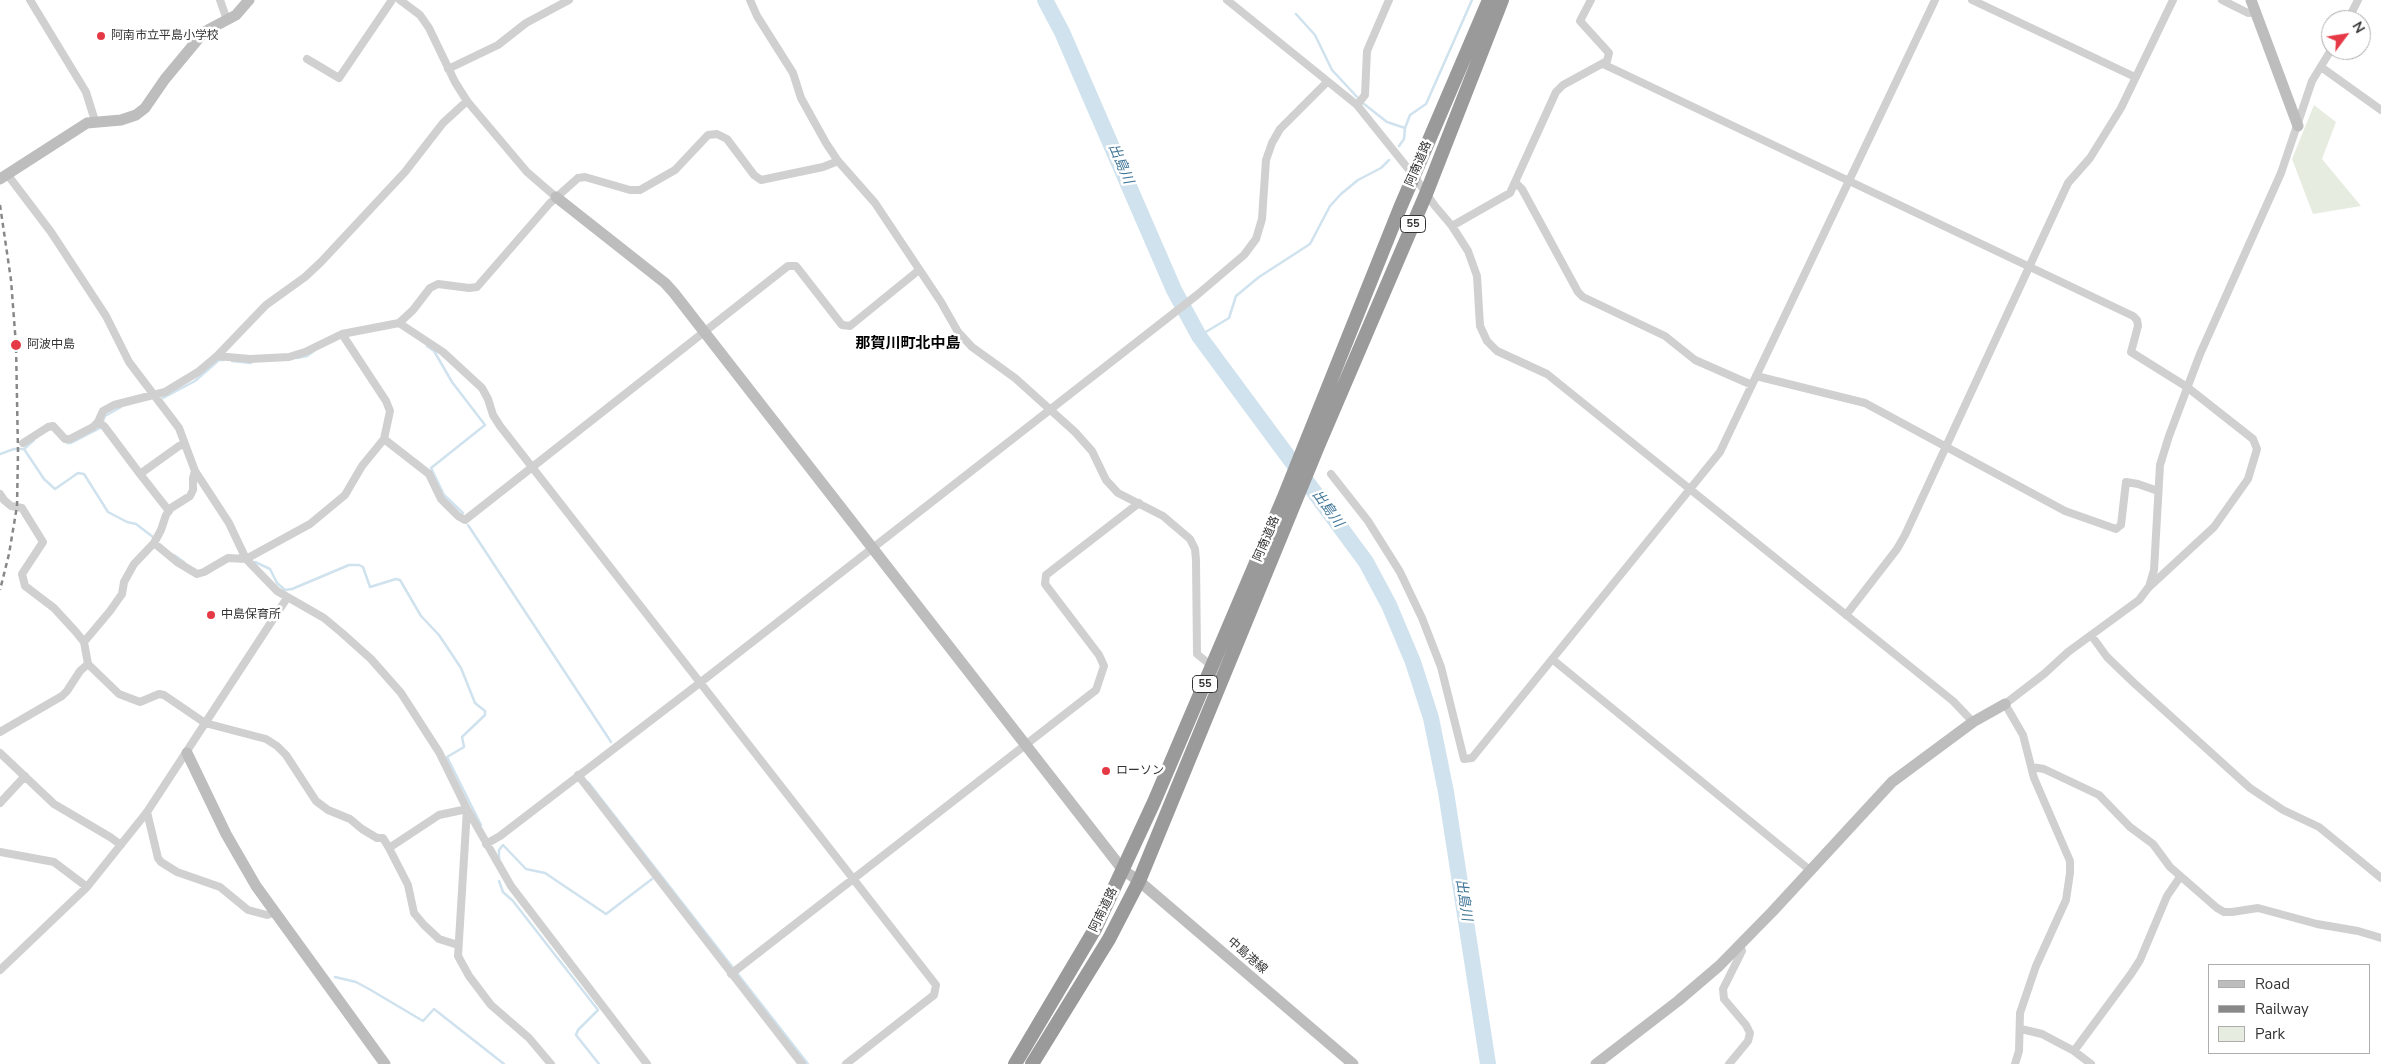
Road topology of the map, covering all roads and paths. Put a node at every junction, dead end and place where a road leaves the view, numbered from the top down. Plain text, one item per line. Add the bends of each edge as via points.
1 (30, 0) edge
2 (220, 0) edge
3 (249, 0) edge
4 (392, 0) edge
5 (400, 0) edge
6 (569, 0) edge
7 (750, 0) edge
8 (1227, 0) edge
9 (1389, 0) edge
10 (1489, 0) edge
11 (1502, 0) edge
12 (1591, 0) edge
13 (1934, 0) edge
14 (1972, 0) edge
15 (2172, 0) edge
16 (2222, 0) edge
17 (2251, 0) edge
18 (2257, 12) junction
19 (227, 20) junction
20 (307, 59) dead end
21 (2325, 60) edge
22 (1603, 64) junction
23 (2321, 67) junction
24 (448, 69) junction
25 (2135, 77) junction
26 (1327, 82) junction
27 (467, 101) junction
28 (1357, 105) junction
29 (2381, 110) edge
30 (95, 121) junction
31 (2298, 126) junction
32 (838, 161) junction
33 (1414, 176) junction
34 (3, 177) edge
35 (1849, 180) junction
36 (1515, 182) junction
37 (1426, 194) junction
38 (556, 197) junction
39 (1452, 226) junction
40 (2030, 268) junction
41 (919, 270) junction
42 (399, 322) junction
43 (705, 331) junction
44 (343, 336) junction
45 (217, 356) junction
46 (1756, 376) junction
47 (1752, 385) junction
48 (2187, 386) junction
49 (154, 395) junction
50 (1050, 409) junction
51 (101, 424) junction
52 (384, 439) junction
53 (1314, 441) junction
54 (23, 443) dead end
55 (185, 444) junction
56 (1946, 447) junction
57 (532, 466) junction
58 (195, 471) junction
59 (140, 474) junction
60 (1331, 474) dead end
61 (1688, 488) junction
62 (2158, 491) junction
63 (0, 494) edge
64 (1288, 502) junction
65 (1139, 503) junction
66 (170, 511) junction
67 (154, 542) junction
68 (872, 546) junction
69 (246, 559) junction
70 (2148, 588) junction
71 (287, 598) junction
72 (1846, 615) junction
73 (2091, 635) junction
74 (84, 642) junction
75 (1552, 659) junction
76 (88, 664) junction
77 (1213, 667) junction
78 (700, 682) junction
79 (2005, 704) junction
80 (1973, 722) junction
81 (205, 723) junction
82 (0, 732) edge
83 (1025, 744) junction
84 (0, 753) edge
85 (187, 753) junction
86 (2032, 767) junction
87 (578, 775) junction
88 (25, 776) junction
89 (0, 803) edge
90 (467, 809) junction
91 (147, 812) junction
92 (486, 844) junction
93 (121, 846) junction
94 (389, 848) junction
95 (0, 852) edge
96 (1123, 870) junction
97 (1811, 871) junction
98 (2180, 877) junction
99 (2381, 878) edge
100 (852, 879) junction
101 (1138, 881) junction
102 (87, 887) junction
103 (274, 913) junction
104 (2381, 938) edge
105 (1740, 944) junction
106 (458, 945) junction
107 (0, 970) edge
108 (734, 971) junction
109 (2021, 1029) junction
110 (2074, 1051) junction
111 (385, 1064) edge
112 (551, 1064) edge
113 (648, 1064) edge
114 (802, 1064) edge
115 (846, 1064) edge
116 (1015, 1064) edge
117 (1032, 1064) edge
118 (1353, 1064) edge
119 (1596, 1064) edge
120 (1729, 1064) edge
121 (2015, 1064) edge
122 (2091, 1064) edge

1 - 30 street via 86,92
2 - 19 street
3 - 19 street
4 - 20 street via 339,78
5 - 24 street via 420,15
6 - 24 street via 526,23 498,45
7 - 32 street
8 - 26 street
9 - 28 street via 1367,51 1365,95
10 - 33 highway, 阿南道路 / 55
11 - 37 highway, 阿南道路 / 55
12 - 22 street via 1580,21 1609,53
13 - 35 street
14 - 25 street
15 - 25 street
16 - 18 street via 2248,13
17 - 18 street
18 - 31 street
19 - 30 street via 204,32 140,111 121,120
21 - 23 street
22 - 35 street
22 - 36 street via 1556,92
23 - 29 street
23 - 31 street via 2312,81
24 - 27 street
25 - 40 street via 2122,108 2090,158 2068,183
26 - 28 street
26 - 50 street via 1280,129 1272,143 1266,160 1262,219 1256,239 1244,255
27 - 38 street via 527,172
27 - 45 street via 443,123 405,172 321,262 266,305
28 - 33 street
30 - 34 street via 86,123
31 - 48 street
32 - 38 street via 760,180 727,139 717,134 708,135 675,170 640,190 585,177 578,178
32 - 41 street via 875,203
33 - 37 street
33 - 53 highway, 阿南道路 / 55
34 - 49 street via 51,232 106,316 128,362
35 - 40 street
35 - 46 street
36 - 39 street via 1510,193
36 - 47 street via 1583,297 1665,336 1695,360
37 - 39 street
37 - 53 highway, 阿南道路 / 55
38 - 42 street via 477,287 438,284 430,288
38 - 43 street, 中島港線 via 666,283
39 - 61 street via 1468,251 1477,276 1480,326 1487,341 1497,351 1547,374
40 - 48 street via 2133,316 2138,320 2138,326 2131,352
40 - 56 street
41 - 43 street via 850,326 842,326 796,266 788,266
41 - 50 street via 958,332 972,347
42 - 44 street
42 - 57 street via 443,352 482,388 493,415
43 - 57 street
43 - 68 street, 中島港線
44 - 45 street via 289,356 250,359
44 - 52 street via 390,411
45 - 49 street via 180,385
46 - 47 street
46 - 56 street via 1865,403
47 - 61 street via 1720,452
48 - 62 street via 2160,464
48 - 70 street via 2253,439 2257,449 2248,479 2214,527
49 - 51 street via 103,411
49 - 55 street via 179,428
50 - 65 street via 1092,451 1106,480 1118,493
50 - 68 street
51 - 54 street via 70,439 65,439 53,426 48,427
51 - 59 street
52 - 57 street via 429,474 441,499 465,520
52 - 69 street via 362,466 345,495 310,524
53 - 64 highway, 阿南道路 / 55
55 - 58 street
55 - 59 street
56 - 62 street via 2065,511 2116,529 2121,525 2126,482
56 - 72 street via 1897,549
57 - 78 street
58 - 66 street via 190,496
58 - 69 street via 229,523
59 - 66 street
60 - 75 street via 1368,522 1400,572 1422,618 1441,667 1464,759 1472,758 1480,749
61 - 72 street
61 - 75 street
62 - 70 street via 2154,570
63 - 74 street via 11,506 22,508 43,542 22,574 25,586 54,608
64 - 77 highway, 阿南道路 / 55
64 - 101 highway, 阿南道路 / 55 via 1212,707
65 - 77 street via 1163,516 1190,539 1195,549 1197,654
65 - 83 street via 1046,575 1045,584 1100,655 1104,666 1096,690
66 - 67 street
67 - 69 street via 197,574 228,558
67 - 74 street via 134,564 124,582 122,594
68 - 78 street
68 - 83 street, 中島港線
69 - 71 street
70 - 73 street via 2129,609
71 - 81 street
71 - 90 street via 324,618 371,659 400,693 439,752
72 - 80 street
73 - 79 street
73 - 99 street via 2107,657 2134,683 2250,788 2283,810 2319,827
74 - 76 street
75 - 97 street
76 - 81 street via 119,694 140,702 164,695
76 - 82 street via 62,696
77 - 96 highway, 阿南道路 / 55
78 - 87 street
78 - 100 street
79 - 80 street
79 - 86 street via 2023,734
80 - 97 street via 1892,782
81 - 85 street
81 - 94 street via 266,739 277,746 316,801 377,838 383,838
83 - 96 street, 中島港線
83 - 100 street
84 - 88 street
85 - 91 street
85 - 103 street via 226,834
86 - 98 street via 2044,769 2099,795 2130,827 2153,844
86 - 109 street via 2070,860 2070,873 2066,900 2036,966 2020,1013
87 - 92 street
87 - 108 street
88 - 89 street
88 - 93 street via 54,804
90 - 92 street
90 - 94 street via 439,815
90 - 106 street
91 - 93 street
91 - 103 street via 161,862 177,872 220,887 248,910 267,915
92 - 113 street via 516,893
93 - 102 street
94 - 106 street via 408,885 414,913 439,939
95 - 102 street via 54,862
96 - 101 street, 中島港線
96 - 116 highway, 阿南道路 / 55 via 1095,929
97 - 105 street
98 - 104 street via 2224,912 2258,908
98 - 110 street via 2167,896 2140,960
100 - 108 street
100 - 115 street via 936,985 934,995
101 - 117 highway, 阿南道路 / 55 via 1109,939
101 - 118 street, 中島港線
102 - 107 street
103 - 111 street
105 - 119 street via 1678,1001
105 - 120 street via 1742,951 1724,989 1724,999 1750,1033 1748,1041
106 - 112 street via 458,956 486,998
108 - 114 street
109 - 110 street via 2042,1034
109 - 121 street
110 - 122 street

